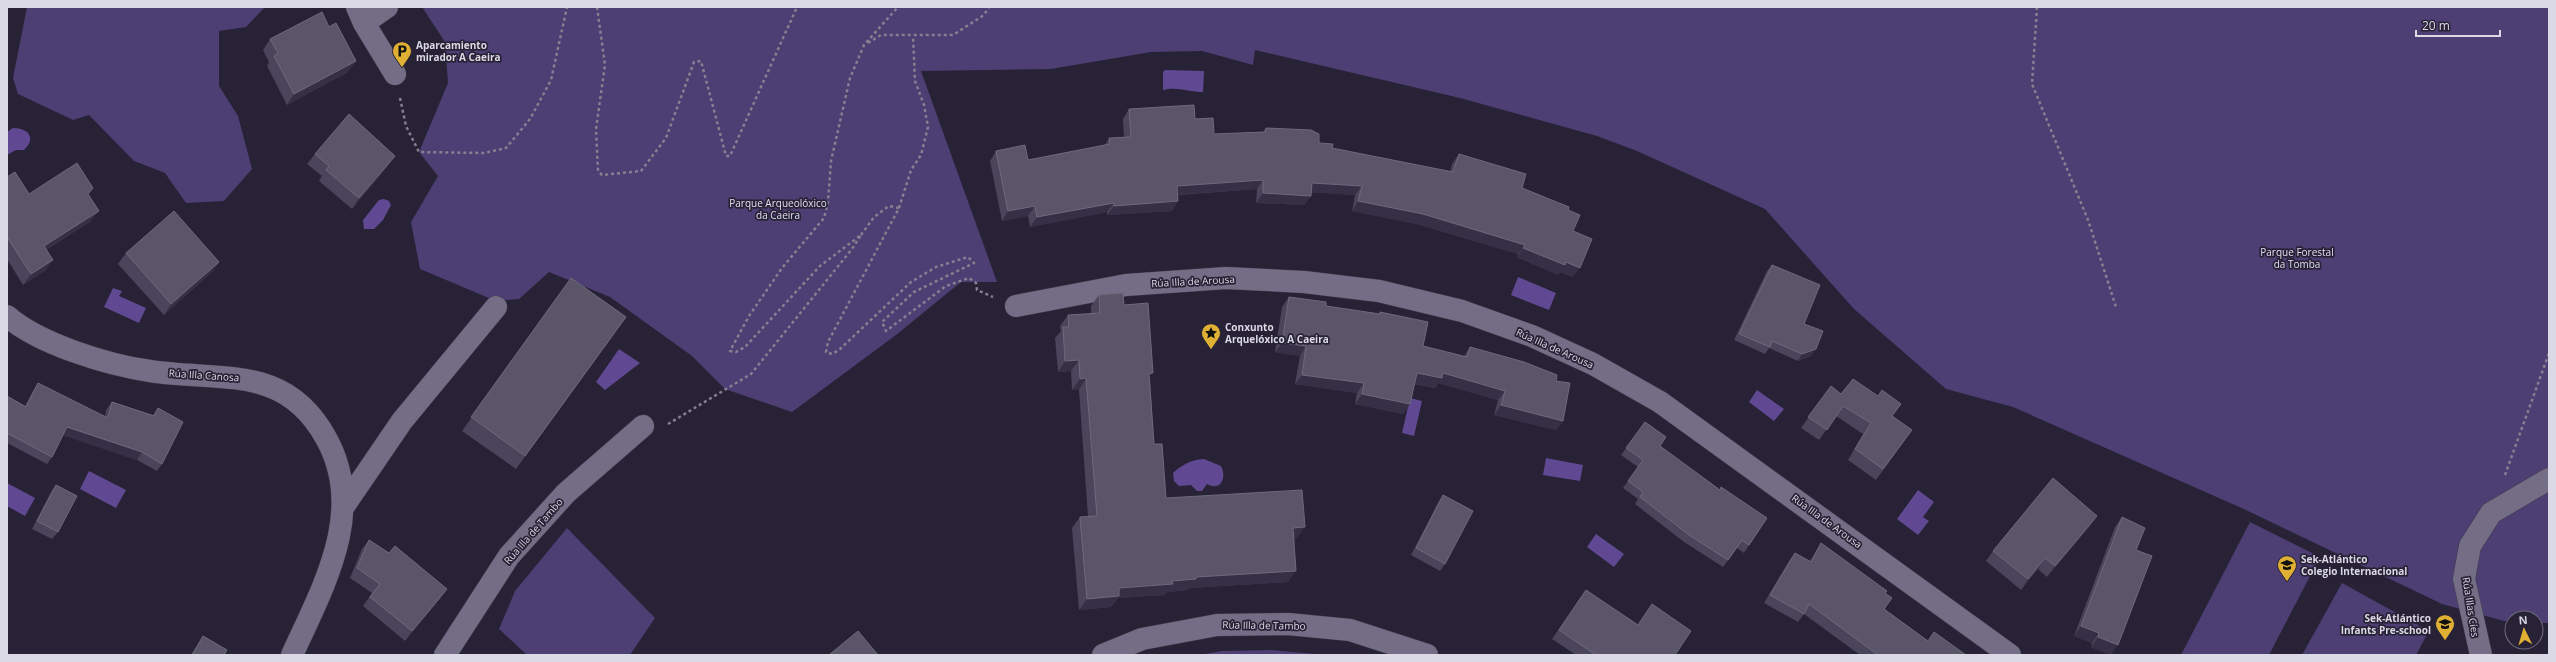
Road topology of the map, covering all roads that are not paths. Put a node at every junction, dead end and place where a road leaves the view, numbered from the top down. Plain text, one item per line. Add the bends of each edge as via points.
1 (387, 7) edge
2 (360, 15) edge
3 (395, 74) road end
4 (1016, 306) road end
5 (496, 307) dead end
6 (7, 316) edge
7 (643, 426) road end
8 (2549, 479) edge
9 (344, 506) junction
10 (292, 655) edge
11 (445, 655) edge
12 (1102, 655) edge
13 (1427, 655) edge
14 (2010, 655) edge
15 (2481, 655) edge

1 - 2 street
2 - 3 street
4 - 14 street, Rúa Illa de Arousa via 1126,285 1226,278 1304,282 1378,291 1462,311 1532,336 1593,364 1660,402
5 - 9 street via 402,421
6 - 9 street, Rúa Illa Canosa via 50,342 94,359 150,371 243,378 286,392 318,422 336,456
7 - 11 street, Rúa Illa de Tambo via 566,493 509,556
8 - 15 street, Rúa Illas Cíes via 2491,513 2470,546 2464,579
9 - 10 street, Rúa Illa Canosa via 334,563
12 - 13 street, Rúa Illa de Tambo via 1142,639 1217,625 1288,624 1350,630

